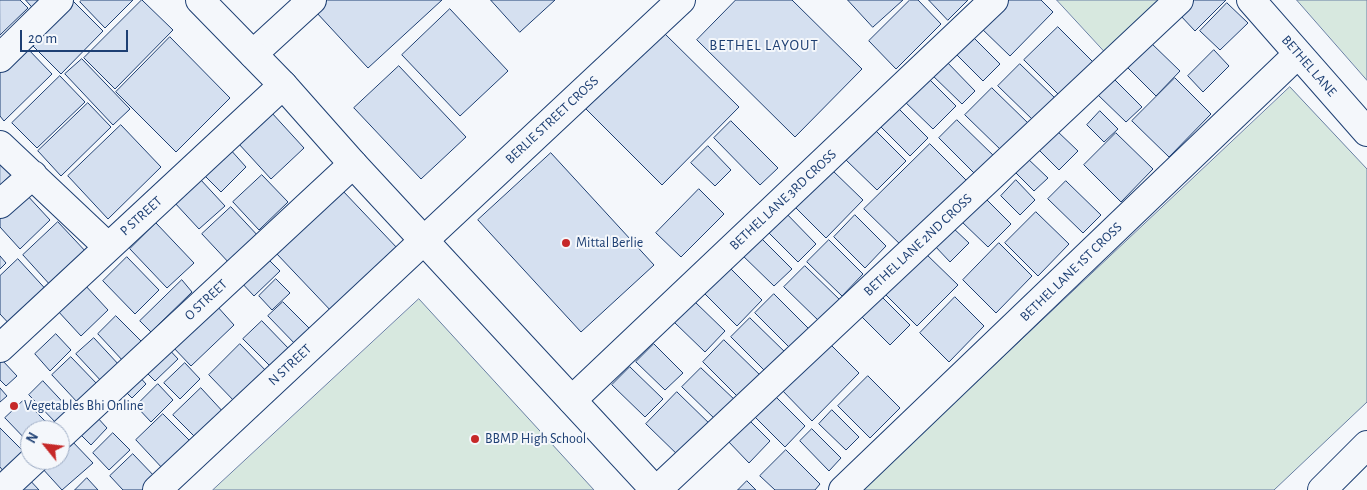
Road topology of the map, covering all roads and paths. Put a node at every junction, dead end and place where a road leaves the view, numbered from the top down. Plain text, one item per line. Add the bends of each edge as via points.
1 (59, 0) edge
2 (200, 0) edge
3 (312, 0) edge
4 (681, 0) edge
5 (994, 0) edge
6 (1179, 0) edge
7 (1251, 0) edge
8 (253, 54) junction
9 (1298, 54) junction
10 (0, 58) edge
11 (283, 85) junction
12 (1367, 132) edge
13 (0, 145) edge
14 (352, 164) junction
15 (33, 175) junction
16 (0, 204) edge
17 (423, 240) junction
18 (107, 246) junction
19 (0, 348) edge
20 (572, 400) junction
21 (70, 427) edge
22 (1367, 445) edge
23 (23, 470) edge
24 (2, 490) edge
25 (157, 490) edge
26 (656, 490) edge
27 (843, 490) edge
28 (1322, 490) edge

1 - 10 street
2 - 8 street
3 - 8 street
4 - 17 street, BERLIE STREET CROSS
5 - 20 street, BETHEL LANE 3RD CROSS
6 - 26 street, BETHEL LANE 2ND CROSS
7 - 9 street, BETHEL LANE
8 - 11 street
9 - 12 street, BETHEL LANE
9 - 27 street, BETHEL LANE 1ST CROSS
11 - 14 street
11 - 18 street, P STREET
13 - 15 street
14 - 17 street
14 - 21 street, O STREET
15 - 16 street
15 - 18 street
17 - 20 street
17 - 25 street, N STREET
18 - 19 street, P STREET
20 - 26 street
22 - 28 street
23 - 24 street

